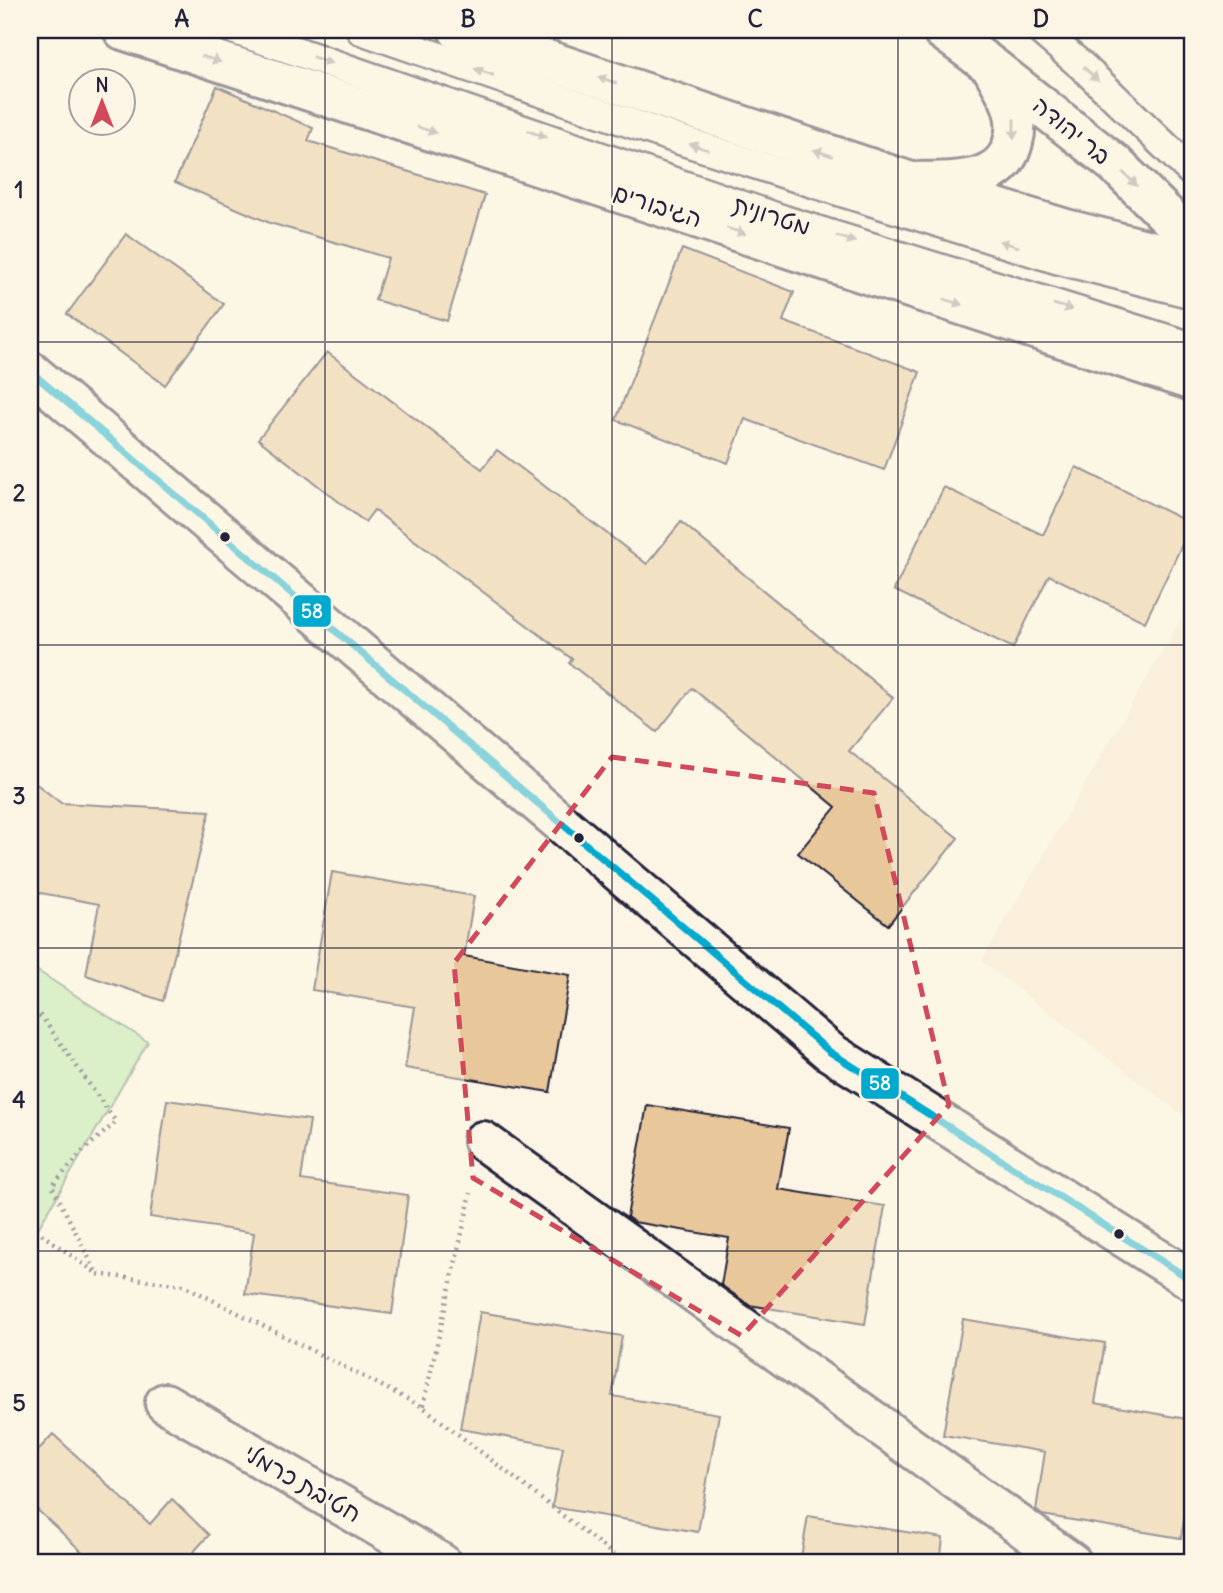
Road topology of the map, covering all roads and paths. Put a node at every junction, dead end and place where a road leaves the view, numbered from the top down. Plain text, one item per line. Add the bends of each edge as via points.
1 (123, 30) edge
2 (235, 30) edge
3 (361, 30) edge
4 (458, 30) edge
5 (942, 30) edge
6 (1040, 30) edge
7 (991, 66) junction
8 (1193, 173) edge
9 (911, 182) junction
10 (1193, 241) edge
11 (1193, 261) edge
12 (1193, 294) edge
13 (1193, 348) edge
14 (30, 371) edge
15 (1193, 382) edge
16 (30, 1005) edge
17 (483, 1141) joint
18 (30, 1226) edge
19 (97, 1274) junction
20 (1193, 1281) edge
21 (165, 1403) dead end
22 (423, 1407) junction
23 (441, 1563) edge
24 (624, 1563) edge
25 (1072, 1563) edge

1 -> 15 main road, הגיבורים
2 -> 13 lane, מטרונית via 784,220
12 -> 3 lane, מטרונית via 1056,259 832,189
9 -> 4 main road
5 - 7 main road, בר יהודה
6 -> 8 lane
7 -> 9 main road via 1013,109 1016,134 1010,156 978,178
7 -> 10 main road, בר יהודה via 1115,164
9 - 11 main road
14 - 20 main road via 830,1052
16 - 19 path via 116,1122 52,1186
17 - 22 path
17 - 25 main road
18 - 19 path
19 - 22 path via 183,1285
21 - 23 main road, חטיבת כרמלי
22 - 24 path

